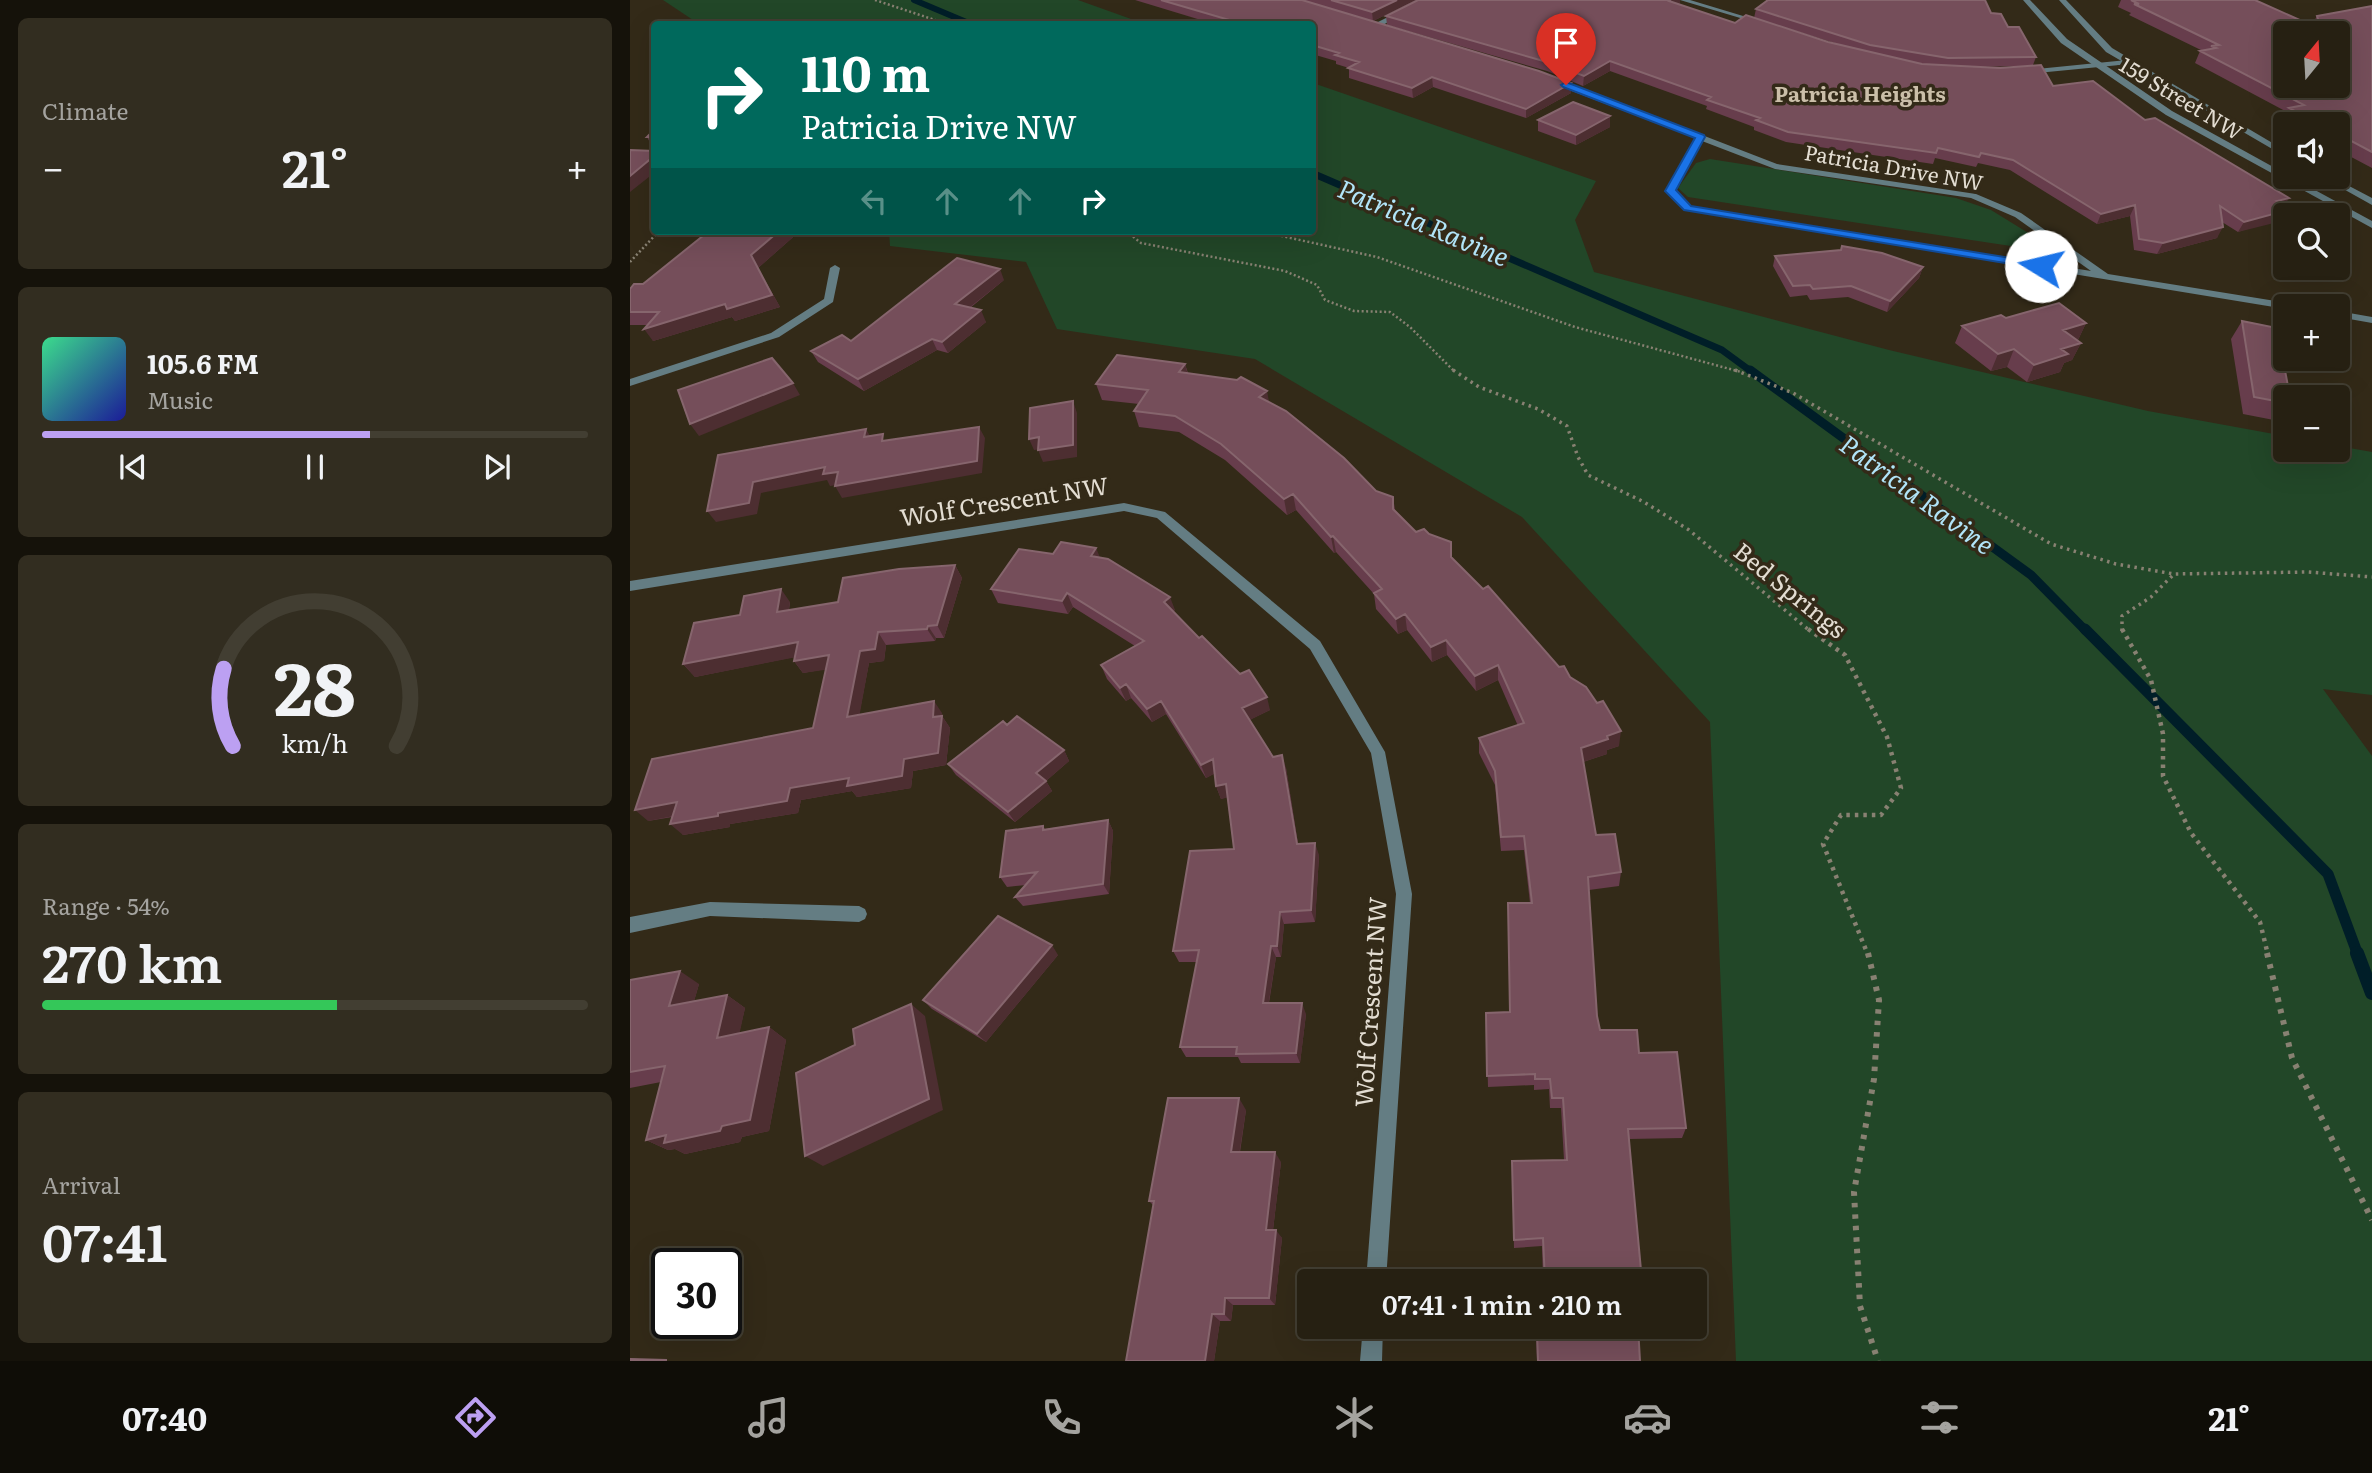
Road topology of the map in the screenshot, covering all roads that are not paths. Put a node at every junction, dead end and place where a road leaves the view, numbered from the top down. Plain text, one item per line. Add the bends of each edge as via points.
1 (1427, 0) edge
2 (1683, 0) edge
3 (2026, 0) edge
4 (2062, 0) edge
5 (1362, 23) edge
6 (1374, 26) junction
7 (1771, 27) edge
8 (1387, 30) edge
9 (2127, 62) junction
10 (2096, 64) junction
11 (2022, 72) edge
12 (1543, 76) edge
13 (1700, 137) junction
14 (2273, 147) edge
15 (2348, 189) edge
16 (2372, 202) edge
17 (2372, 225) edge
18 (835, 268) dead end
19 (2106, 277) junction
20 (2273, 304) edge
21 (2350, 316) edge
22 (2372, 320) edge
23 (630, 383) edge
24 (630, 586) edge
25 (859, 914) dead end
26 (630, 925) edge
27 (1377, 1269) edge
28 (1372, 1339) edge
29 (1371, 1361) edge

1 - 6 street
2 - 7 street via 1726,8
3 - 10 street, 159 Street NW via 2064,41
4 - 9 street, 159 Street NW via 2109,50
5 - 6 street
6 - 8 street
9 - 10 street
9 - 14 street, 159 Street NW
10 - 11 street
10 - 17 street, 159 Street NW via 2169,113
12 - 13 street, Patricia Drive NW
13 - 19 street, Patricia Drive NW via 1775,166 1973,196 2018,215
13 - 19 street, Patricia Drive NW via 1670,191 1688,208
15 - 16 street
18 - 23 street via 830,300 775,335
19 - 20 street, Patricia Drive NW
21 - 22 street
24 - 27 street, Wolf Crescent NW via 1124,507 1161,515 1315,645 1378,752 1404,894
25 - 26 street via 710,909
28 - 29 street

